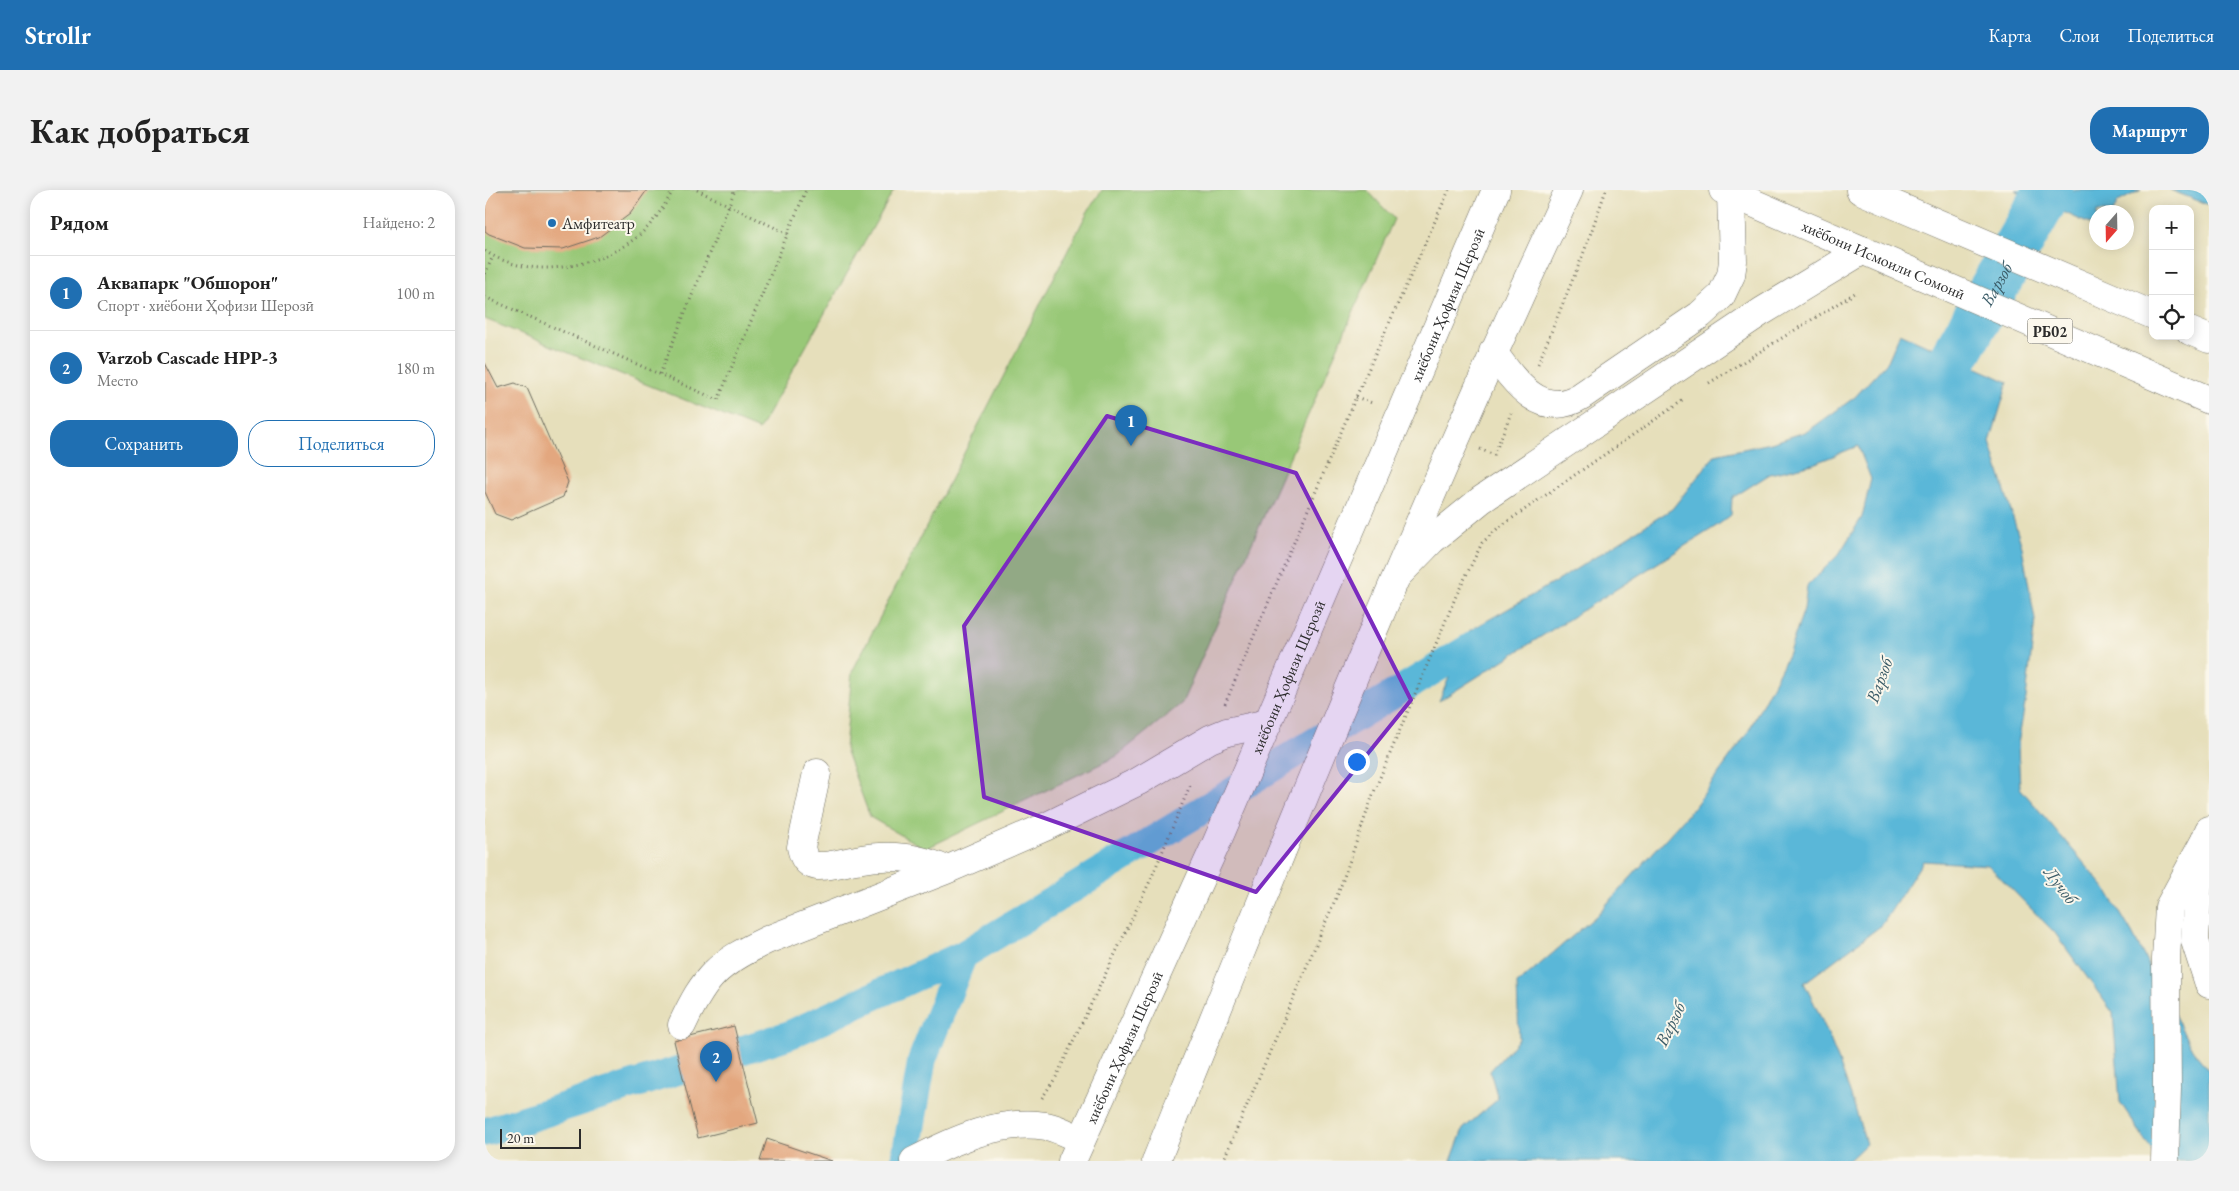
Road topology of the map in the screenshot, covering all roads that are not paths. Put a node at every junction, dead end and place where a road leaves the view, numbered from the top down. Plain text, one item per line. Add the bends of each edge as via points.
1 (1496, 190) edge
2 (1569, 190) edge
3 (1860, 190) edge
4 (1893, 190) edge
5 (1727, 192) edge
6 (1912, 212) junction
7 (1863, 250) junction
8 (2149, 313) edge
9 (2194, 333) edge
10 (2209, 339) edge
11 (1493, 352) junction
12 (2209, 400) edge
13 (1397, 576) junction
14 (1268, 723) junction
15 (817, 773) dead end
16 (2207, 835) edge
17 (947, 870) junction
18 (2209, 983) edge
19 (682, 1026) dead end
20 (1077, 1151) edge
21 (914, 1161) edge
22 (1156, 1161) edge
23 (2165, 1161) edge

1 - 14 main road, хиёбони Ҳофизи Шерозӣ
2 - 11 main road
3 - 6 main road
4 - 6 main road
5 - 7 main road, хиёбони Исмоили Сомонӣ / РБ02
5 - 11 main road via 1733,261 1731,274 1721,296 1700,315 1581,396 1564,404 1556,405 1537,398 1512,378
6 - 8 main road
7 - 12 main road, хиёбони Исмоили Сомонӣ / РБ02
7 - 13 main road via 1761,312 1481,500 1432,540
9 - 10 main road
11 - 13 main road
13 - 22 main road
14 - 17 main road via 1210,739 1104,799
14 - 20 main road, хиёбони Ҳофизи Шерозӣ via 1217,844
15 - 17 main road via 801,847 803,858 808,863 831,865 892,856 931,862
16 - 18 main road via 2198,886 2195,941
16 - 23 main road via 2169,907
17 - 19 main road via 739,954 710,976
20 - 21 main road via 1046,1126 1021,1125 985,1131

